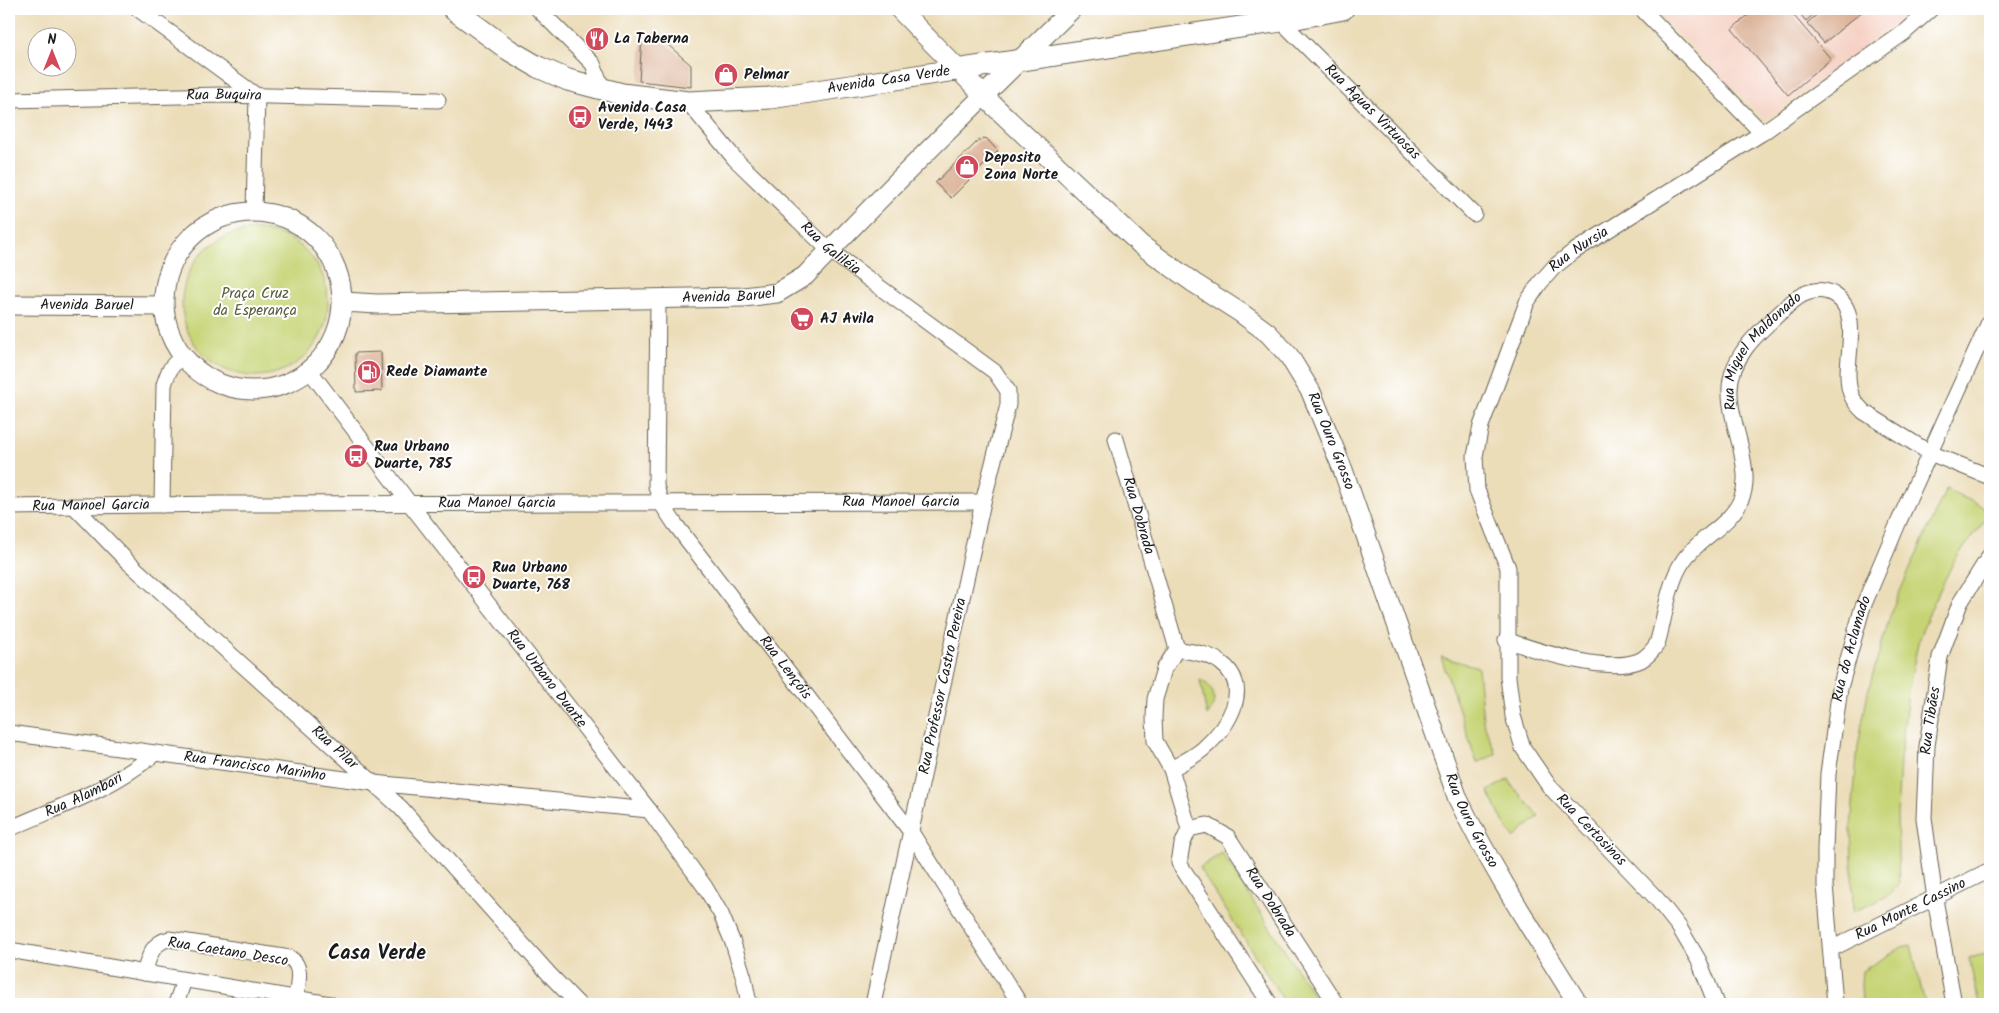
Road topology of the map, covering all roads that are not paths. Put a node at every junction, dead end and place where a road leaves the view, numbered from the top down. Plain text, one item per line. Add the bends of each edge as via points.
1 (138, 9) edge
2 (453, 9) edge
3 (538, 9) edge
4 (899, 9) edge
5 (1072, 9) edge
6 (1343, 9) edge
7 (1642, 9) edge
8 (1931, 9) edge
9 (1275, 15) edge
10 (1018, 60) junction
11 (960, 69) junction
12 (602, 88) junction
13 (984, 95) junction
14 (257, 96) junction
15 (9, 100) edge
16 (438, 100) dead end
17 (688, 102) junction
18 (1762, 133) junction
19 (254, 211) junction
20 (1474, 214) dead end
21 (829, 250) junction
22 (658, 299) junction
23 (344, 302) junction
24 (9, 305) edge
25 (163, 306) junction
26 (1990, 320) edge
27 (183, 357) junction
28 (310, 371) junction
29 (995, 372) joint
30 (1116, 439) dead end
31 (1930, 453) junction
32 (1990, 477) edge
33 (983, 502) junction
34 (661, 503) junction
35 (410, 504) junction
36 (162, 505) junction
37 (9, 507) edge
38 (75, 507) junction
39 (1990, 555) edge
40 (1506, 640) junction
41 (1177, 649) junction
42 (9, 733) edge
43 (154, 754) junction
44 (1170, 769) junction
45 (374, 783) junction
46 (648, 810) junction
47 (9, 829) edge
48 (1190, 830) junction
49 (911, 832) junction
50 (1990, 870) edge
51 (1935, 898) junction
52 (1831, 949) junction
53 (9, 950) edge
54 (144, 973) junction
55 (184, 980) junction
56 (296, 999) junction
57 (176, 1004) edge
58 (330, 1004) edge
59 (578, 1004) edge
60 (750, 1004) edge
61 (873, 1004) edge
62 (1020, 1004) edge
63 (1270, 1004) edge
64 (1336, 1004) edge
65 (1578, 1004) edge
66 (1716, 1004) edge
67 (1834, 1004) edge
68 (1954, 1004) edge

1 - 14 street
2 - 12 main road, Avenida Casa Verde via 508,50 538,67 568,80
3 - 12 street via 593,64
4 - 11 street, Rua Ouro Grosso
5 - 10 street, Avenida Baruel
6 - 9 main road, Avenida Casa Verde
7 - 18 street
8 - 18 street, Rua Nursia via 1905,32
9 - 10 main road, Avenida Casa Verde
9 - 20 street, Rua Águas Virtuosas
10 - 11 main road, Avenida Casa Verde
10 - 13 street, Avenida Baruel
11 - 13 street, Rua Ouro Grosso
11 - 17 main road, Avenida Casa Verde via 770,98
12 - 17 main road, Avenida Casa Verde via 653,99
13 - 21 street, Avenida Baruel
13 - 65 street, Rua Ouro Grosso via 1142,245 1241,312 1268,333 1289,356 1310,392 1343,470 1458,799 1516,907
14 - 15 street, Rua Buquira
14 - 16 street, Rua Buquira
14 - 19 street
17 - 21 street, Rua Galiléia via 735,159
18 - 40 street, Rua Nursia via 1573,252 1554,267 1527,302 1481,426 1475,456 1477,490 1508,568
19 - 23 street via 282,216 307,229 327,249 340,274
19 - 25 street via 229,214 207,224 188,239 173,258 165,281
21 - 22 street, Avenida Baruel via 805,276 777,294
21 - 29 street, Rua Galiléia
22 - 23 street, Avenida Baruel
22 - 34 street, Rua Lençóis via 656,486
23 - 28 street via 339,328 328,352
24 - 25 street, Avenida Baruel
25 - 27 street via 169,332
26 - 31 street, Rua do Aclamado
27 - 28 street via 204,376 230,388 258,390 285,385
27 - 36 street via 168,372 164,385
28 - 35 street, Rua Urbano Duarte
29 - 33 street, Rua Professor Castro Pereira via 1008,391 1008,404
30 - 41 street, Rua Dobrada
31 - 32 street, Rua Miguel Maldonado
31 - 40 street, Rua Miguel Maldonado via 1855,403 1848,379 1851,333 1846,305 1830,292 1806,293 1794,300 1754,338 1740,355 1732,373 1730,393 1745,471 1745,487 1733,513 1682,562 1652,652 1631,663 1613,665 1541,652
31 - 52 street, Rua do Aclamado via 1862,609 1840,688 1828,774 1825,849
33 - 34 street, Rua Manoel Garcia
33 - 49 street, Rua Professor Castro Pereira
34 - 35 street, Rua Manoel Garcia
34 - 49 street, Rua Lençóis
35 - 36 street, Rua Manoel Garcia
35 - 46 street, Rua Urbano Duarte
36 - 38 street, Rua Manoel Garcia
37 - 38 street, Rua Manoel Garcia
38 - 45 street, Rua Pilar via 127,561
39 - 51 street, Rua Tibães via 1960,603 1940,657 1927,746 1924,818
40 - 66 street, Rua Certosinos via 1513,716 1523,748 1549,786 1657,899 1679,927 1699,961
41 - 44 street via 1164,669 1155,699 1156,740
41 - 44 street via 1220,662 1229,670 1238,689 1234,708 1214,738 1202,750
42 - 43 street, Rua Francisco Marinho
43 - 45 street, Rua Francisco Marinho
43 - 47 street, Rua Alambari via 114,782
44 - 48 street
45 - 46 street, Rua Francisco Marinho
45 - 59 street, Rua Pilar via 400,807
46 - 60 street, Rua Urbano Duarte via 721,914 733,943
48 - 63 street via 1182,845 1179,863
48 - 64 street, Rua Dobrada via 1207,825 1228,837
49 - 61 street, Rua Professor Castro Pereira
49 - 62 street, Rua Lençóis
50 - 51 street, Rua Monte Cassino
51 - 52 street, Rua Monte Cassino
51 - 68 street, Rua Tibães
52 - 67 street, Rua do Aclamado
53 - 54 street
54 - 55 street
54 - 56 street, Rua Caetano Desco via 152,950 169,939 290,958 299,970
55 - 56 street
55 - 57 street
56 - 58 street

